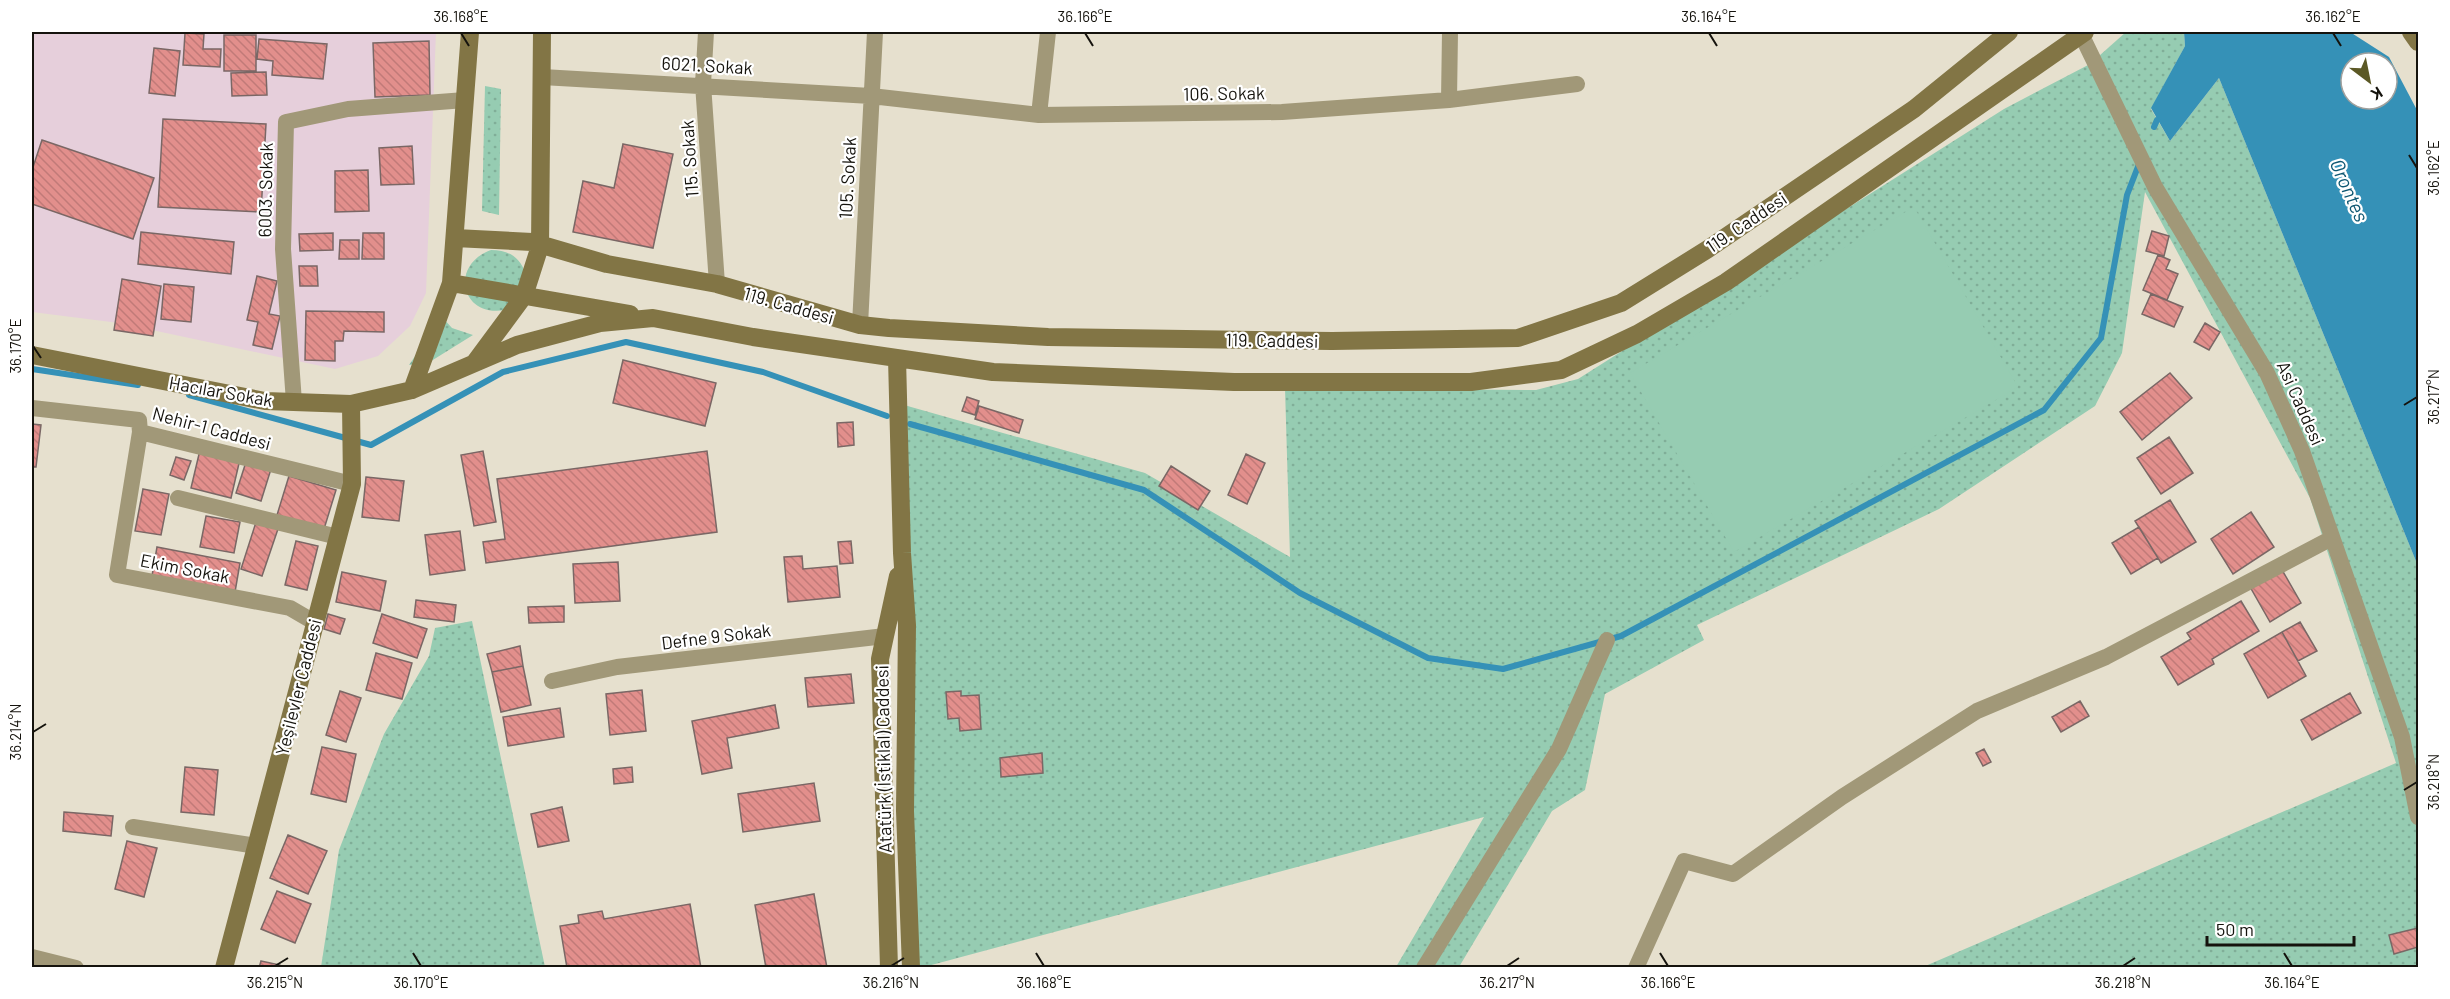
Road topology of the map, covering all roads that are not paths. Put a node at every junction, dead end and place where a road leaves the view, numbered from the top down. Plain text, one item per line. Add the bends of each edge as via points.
1 (470, 32) edge
2 (542, 32) edge
3 (706, 32) edge
4 (875, 32) edge
5 (1048, 32) edge
6 (1450, 32) edge
7 (2009, 32) edge
8 (2411, 32) edge
9 (2083, 33) edge
10 (2418, 42) edge
11 (542, 77) junction
12 (704, 84) junction
13 (1577, 84) dead end
14 (870, 96) junction
15 (465, 100) junction
16 (1449, 100) junction
17 (1039, 115) junction
18 (455, 238) junction
19 (540, 246) junction
20 (451, 283) junction
21 (717, 284) junction
22 (524, 296) junction
23 (653, 318) junction
24 (860, 326) junction
25 (32, 355) edge
26 (897, 358) junction
27 (474, 363) junction
28 (412, 390) junction
29 (294, 402) junction
30 (351, 404) junction
31 (32, 408) edge
32 (140, 432) junction
33 (352, 484) junction
34 (178, 498) dead end
35 (338, 537) junction
36 (2332, 538) junction
37 (902, 553) junction
38 (314, 622) junction
39 (885, 636) junction
40 (1607, 640) dead end
41 (552, 681) dead end
42 (2418, 817) edge
43 (133, 827) dead end
44 (257, 846) junction
45 (32, 957) edge
46 (76, 968) edge
47 (224, 968) edge
48 (889, 968) edge
49 (911, 968) edge
50 (1424, 968) edge
51 (1635, 968) edge

1 - 15 street
2 - 11 street, Hacılar Sokak
3 - 12 street, 115. Sokak
4 - 14 street, 105. Sokak
5 - 17 street
6 - 16 street
7 - 24 street, 119. Caddesi via 1914,109 1708,249 1621,303 1518,338 1332,341 1048,337
8 - 10 street
9 - 26 street, 119. Caddesi via 1726,282 1638,334 1561,370 1471,382 1234,382 993,372
9 - 36 street, Asi Caddesi via 2155,187 2267,373 2302,451
11 - 12 street, 6021. Sokak
11 - 19 street, Hacılar Sokak
12 - 14 street, 6021. Sokak
12 - 21 street, 115. Sokak
13 - 16 street, 106. Sokak
14 - 17 street, 106. Sokak
14 - 24 street, 105. Sokak
15 - 18 street
15 - 29 street, 6003. Sokak via 348,109 286,122 284,249
16 - 17 street, 106. Sokak via 1282,112
18 - 19 street, 119. Caddesi via 532,242
18 - 20 street
19 - 21 street, 119. Caddesi via 607,264
19 - 22 street, Hacılar Sokak
20 - 22 street, 119. Caddesi
20 - 28 street
21 - 24 street, 119. Caddesi
22 - 23 street, 119. Caddesi
22 - 27 street, Hacılar Sokak
23 - 26 street, 119. Caddesi
23 - 27 street, 119. Caddesi via 600,323 517,345
25 - 29 street, Hacılar Sokak via 265,401
26 - 37 street, Atatürk (İstiklal) Caddesi
27 - 28 street, Hacılar Sokak
28 - 30 street, Hacılar Sokak
29 - 30 street, Hacılar Sokak
30 - 33 street, Yeşilevler Caddesi
31 - 32 street, Nehir-1 Caddesi via 140,420
32 - 33 street, Nehir-1 Caddesi
32 - 38 street, Ekim Sokak via 117,575 290,608
33 - 35 street, Yeşilevler Caddesi
34 - 35 street
35 - 38 street, Yeşilevler Caddesi
36 - 42 street, Asi Caddesi via 2402,737
36 - 51 street via 2106,657 1977,711 1842,797 1733,874 1684,861
37 - 39 street, Atatürk (İstiklal) Caddesi
37 - 49 street, Atatürk (İstiklal) Caddesi via 907,626 905,812
38 - 44 street, Yeşilevler Caddesi
39 - 41 street, Defne 9 Sokak via 616,667
39 - 48 street, Atatürk (İstiklal) Caddesi via 880,659
40 - 50 street via 1559,749
43 - 44 street
44 - 47 street, Yeşilevler Caddesi
45 - 46 street

